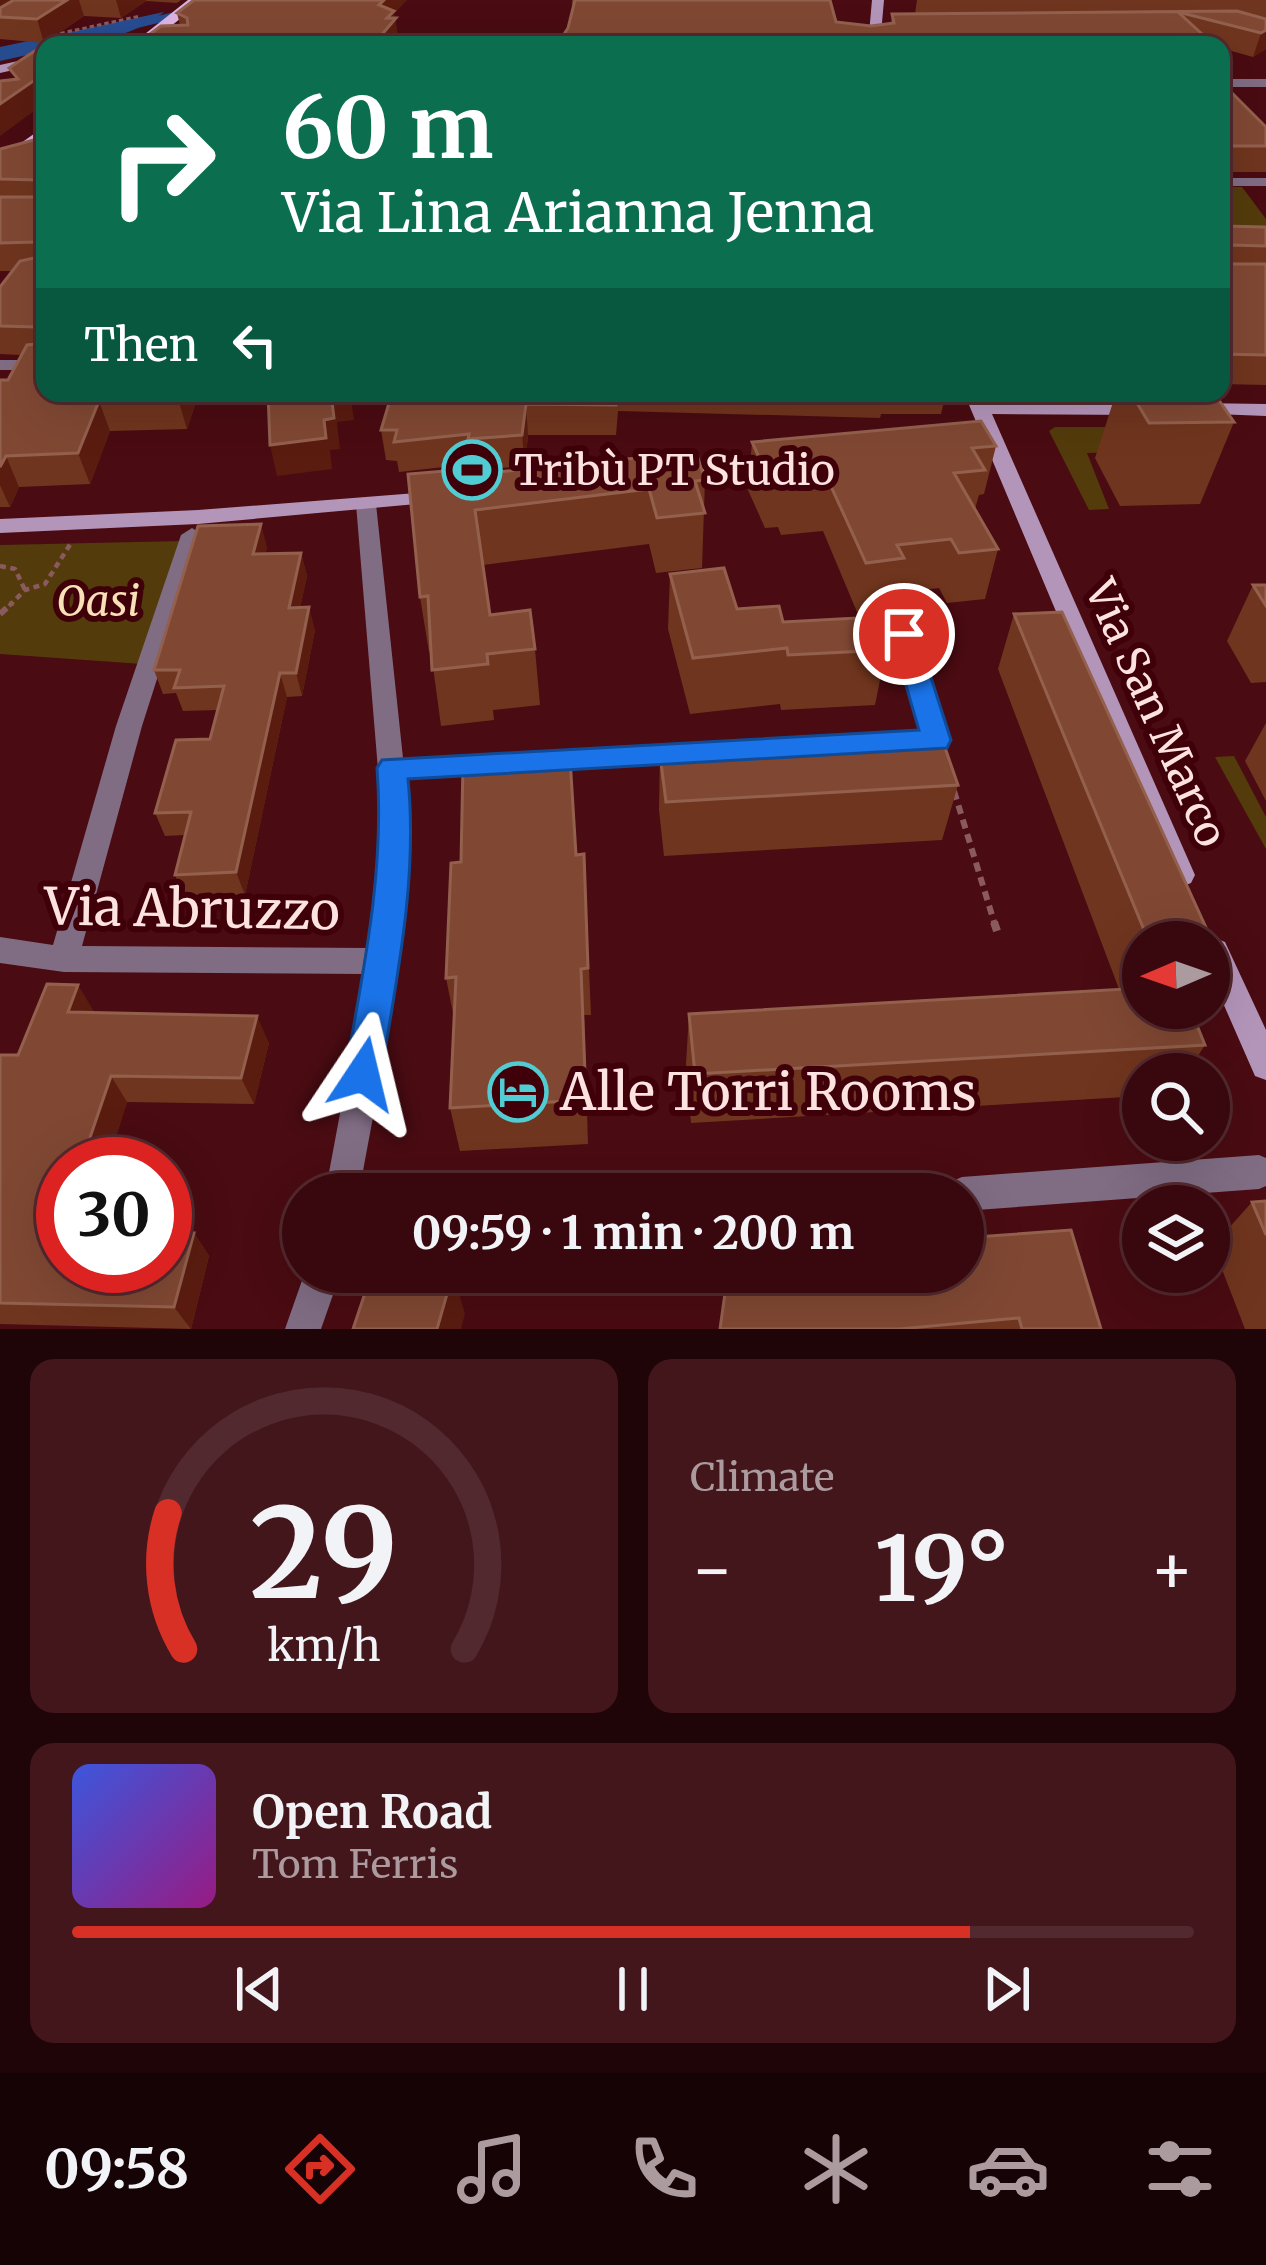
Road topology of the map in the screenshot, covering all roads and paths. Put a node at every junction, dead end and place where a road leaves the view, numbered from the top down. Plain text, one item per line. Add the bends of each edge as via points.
1 (212, 0) edge
2 (878, 0) edge
3 (191, 9) edge
4 (158, 20) junction
5 (51, 35) edge
6 (151, 36) edge
7 (158, 36) edge
8 (877, 36) edge
9 (36, 61) edge
10 (0, 69) edge
11 (1230, 83) edge
12 (1266, 83) edge
13 (36, 123) edge
14 (35, 147) edge
15 (0, 150) edge
16 (0, 167) edge
17 (1230, 182) edge
18 (1266, 182) edge
19 (0, 365) edge
20 (36, 365) edge
21 (976, 402) edge
22 (1008, 402) edge
23 (1266, 410) edge
24 (813, 464) edge
25 (649, 479) edge
26 (460, 495) edge
27 (366, 504) junction
28 (0, 526) edge
29 (192, 535) edge
30 (72, 540) dead end
31 (0, 566) edge
32 (25, 590) junction
33 (0, 614) edge
34 (904, 634) dead end
35 (890, 743) edge
36 (819, 747) edge
37 (392, 768) junction
38 (950, 779) edge
39 (997, 931) dead end
40 (0, 950) edge
41 (64, 959) junction
42 (382, 961) junction
43 (1266, 1065) edge
44 (1259, 1172) dead end
45 (346, 1173) edge
46 (984, 1192) edge
47 (315, 1293) edge
48 (303, 1329) edge

1 - 3 main road
2 - 8 street
3 - 4 main road
3 - 7 main road
4 - 5 path
4 - 6 main road
9 - 10 street
11 - 12 street
13 - 15 main road
14 - 16 main road
17 - 18 street
19 - 20 street
21 - 43 street, Via San Marco via 986,449
22 - 23 street
24 - 25 street
26 - 27 street
27 - 28 street
27 - 37 street
29 - 41 street
30 - 32 path via 45,584
31 - 32 path via 15,569
32 - 33 path
34 - 35 street via 937,740
36 - 37 street
37 - 42 street via 398,830
38 - 39 path
40 - 41 street, Via Abruzzo
41 - 42 street, Via Abruzzo
42 - 45 street
44 - 46 street
47 - 48 street

